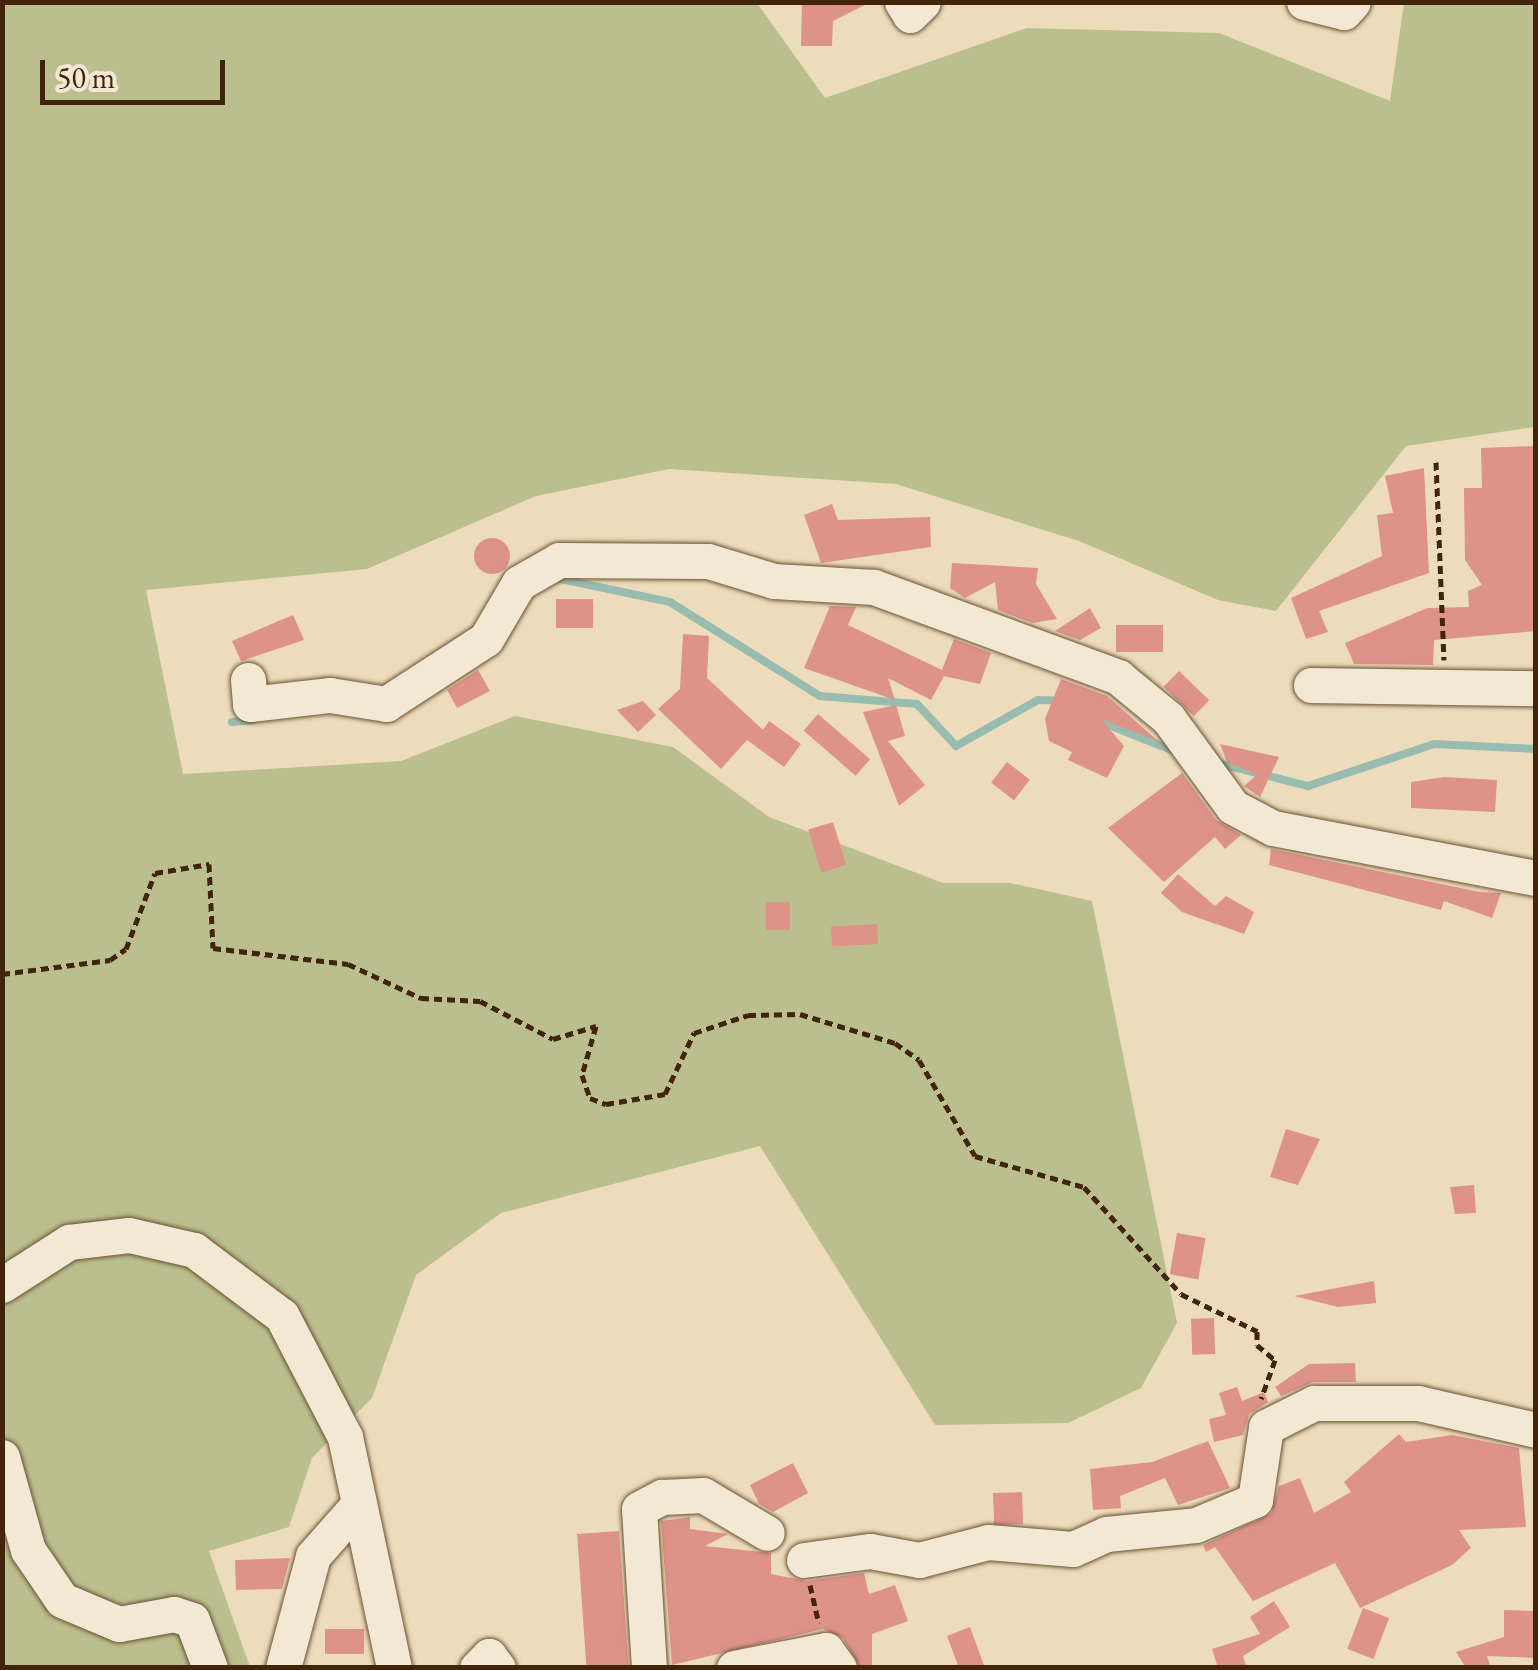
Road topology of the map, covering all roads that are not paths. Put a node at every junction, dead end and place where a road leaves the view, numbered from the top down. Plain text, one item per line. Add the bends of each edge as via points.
1 (902, 2) edge
2 (924, 2) edge
3 (1304, 2) edge
4 (1354, 2) edge
5 (248, 680) dead end
6 (1311, 685) dead end
7 (1536, 688) edge
8 (1536, 878) edge
9 (2, 1286) edge
10 (1536, 1430) edge
11 (2, 1457) edge
12 (355, 1488) junction
13 (767, 1533) dead end
14 (804, 1560) road end
15 (832, 1659) edge
16 (210, 1668) edge
17 (284, 1668) edge
18 (394, 1668) edge
19 (477, 1668) edge
20 (498, 1668) edge
21 (650, 1668) edge
22 (734, 1668) edge

1 - 2 street via 910,14
3 - 4 street via 1344,12
5 - 8 street via 250,704 330,695 386,704 486,639 519,582 558,560 708,561 774,581 874,588 1118,677 1168,718 1233,807 1273,828
6 - 7 street
9 - 12 street via 69,1242 160,1240 234,1271 298,1334
10 - 14 street via 1418,1403 1314,1403 1278,1415 1256,1464 1256,1500 1196,1525 1106,1534 1073,1549 988,1542 920,1560 870,1551
11 - 16 street via 28,1550 62,1600 119,1624 174,1614 192,1620
12 - 17 street via 313,1556
12 - 18 street
13 - 21 street via 703,1495 662,1496 638,1509
15 - 22 street
19 - 20 street via 489,1656

